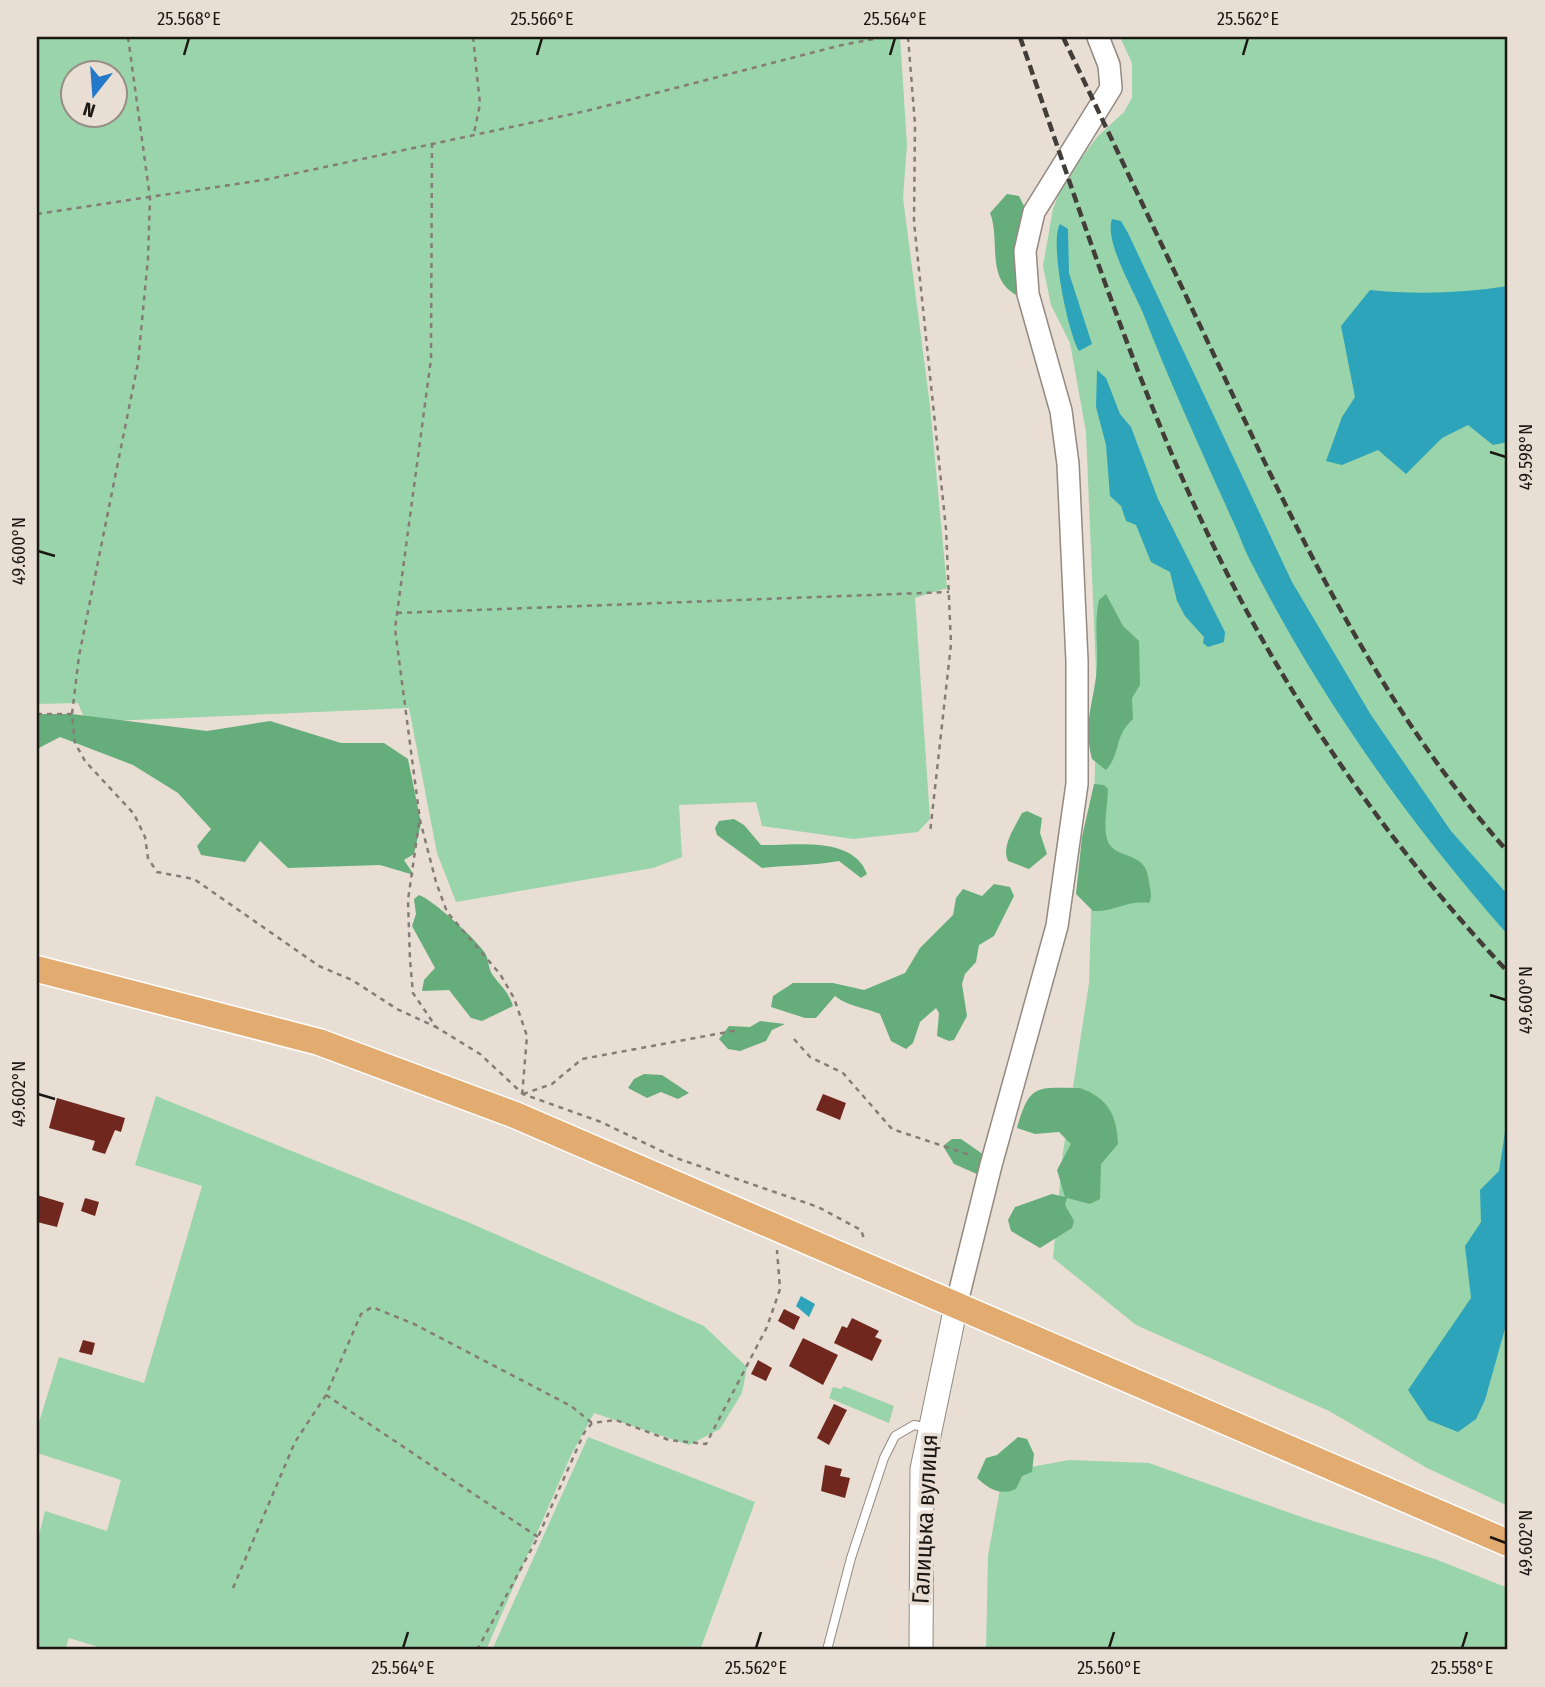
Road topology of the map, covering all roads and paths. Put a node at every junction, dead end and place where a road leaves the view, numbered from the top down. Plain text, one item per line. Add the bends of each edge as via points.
1 (128, 37) edge
2 (472, 37) edge
3 (884, 37) edge
4 (908, 37) edge
5 (1098, 37) edge
6 (474, 133) junction
7 (432, 144) junction
8 (150, 198) junction
9 (37, 214) edge
10 (949, 592) junction
11 (397, 613) junction
12 (37, 714) edge
13 (72, 714) junction
14 (420, 820) junction
15 (930, 833) dead end
16 (37, 969) edge
17 (436, 1027) junction
18 (738, 1030) dead end
19 (794, 1040) dead end
20 (519, 1104) junction
21 (991, 1165) junction
22 (785, 1232) junction
23 (873, 1270) junction
24 (956, 1306) junction
25 (326, 1395) junction
26 (592, 1423) junction
27 (929, 1428) junction
28 (538, 1537) junction
29 (1508, 1543) edge
30 (233, 1588) dead end
31 (477, 1650) edge
32 (827, 1650) edge
33 (921, 1650) edge

1 - 8 path
2 - 6 path via 480,104
3 - 6 path via 586,111
4 - 10 path via 915,124 914,222
5 - 21 street via 1109,65 1111,88 1034,212 1025,251 1028,294 1061,411 1068,464 1077,784 1057,926
6 - 7 path
7 - 8 path via 269,179
7 - 11 path via 431,359
8 - 9 path
8 - 13 path via 138,363 79,656
10 - 11 path
10 - 15 path via 951,644
11 - 14 path via 402,698
12 - 13 path
13 - 17 path via 75,743 85,761 134,814 157,872 194,878 319,966
14 - 17 path via 408,900 410,960 413,993
14 - 20 path via 447,912 500,974 514,998 527,1036
16 - 20 main road via 319,1042
17 - 20 path via 480,1054
18 - 20 path via 582,1059
19 - 21 path via 810,1057 843,1073 892,1129
20 - 22 main road
20 - 23 path via 601,1122 676,1158 818,1207 861,1230
21 - 24 street
22 - 23 main road
22 - 26 path via 776,1250 780,1289 766,1327 706,1444 669,1440 616,1420
23 - 24 main road
24 - 27 main road, Галицька вулиця
24 - 29 main road
25 - 26 path via 361,1314 372,1307 571,1406
25 - 28 path
25 - 30 path via 295,1442
26 - 28 path
27 - 32 lane via 914,1425 895,1436 884,1458
27 - 33 main road, Галицька вулиця via 922,1469
28 - 31 path

